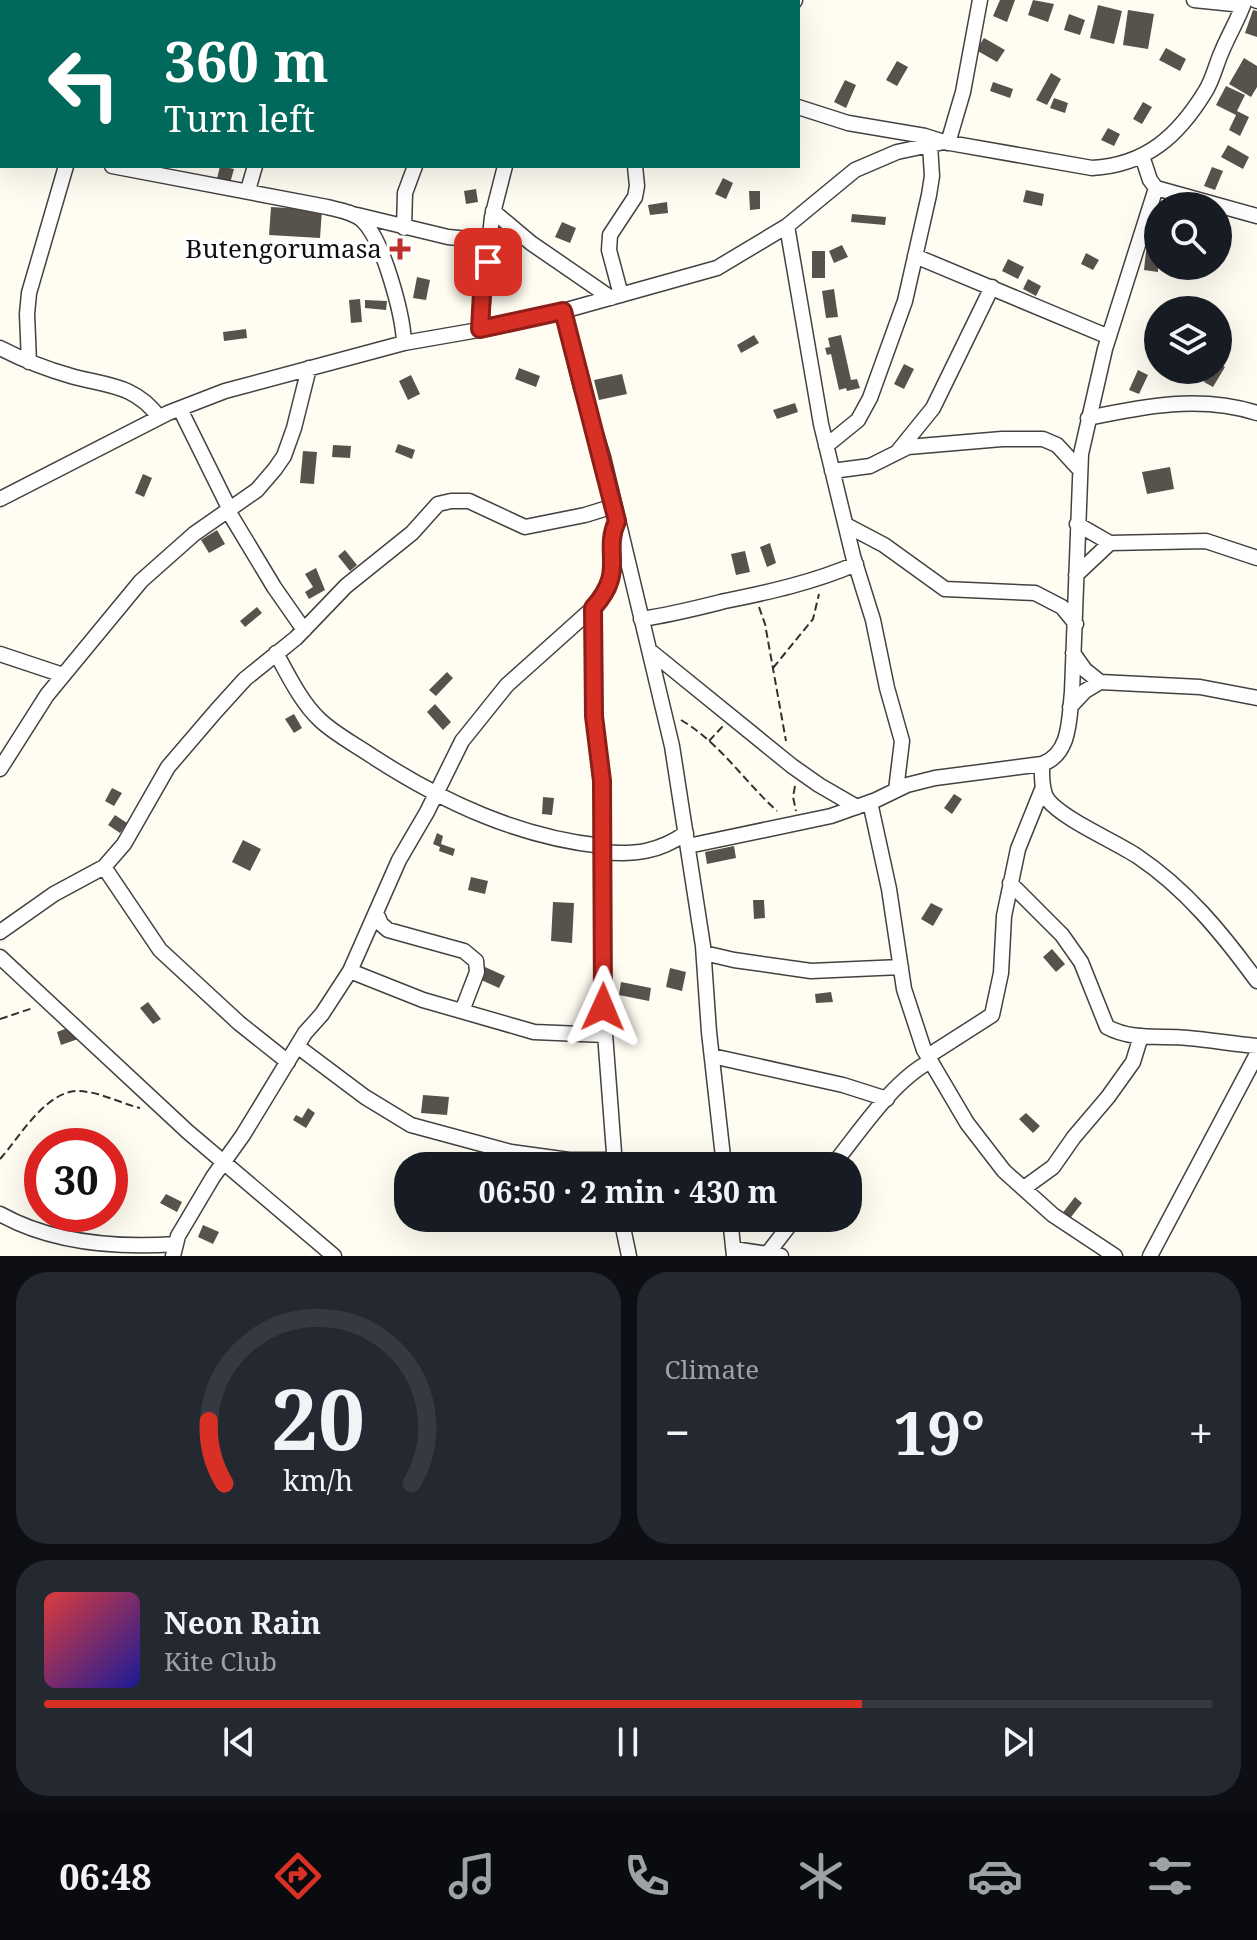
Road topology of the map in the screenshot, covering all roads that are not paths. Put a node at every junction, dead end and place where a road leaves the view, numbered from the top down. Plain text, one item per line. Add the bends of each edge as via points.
1 (980, 0) edge
2 (1194, 0) edge
3 (1250, 1) edge
4 (800, 108) edge
5 (941, 143) junction
6 (1142, 156) junction
7 (65, 168) edge
8 (123, 168) edge
9 (254, 168) edge
10 (414, 168) edge
11 (504, 168) edge
12 (635, 168) edge
13 (1156, 188) junction
14 (248, 190) junction
15 (493, 211) junction
16 (352, 214) junction
17 (1257, 216) edge
18 (787, 226) junction
19 (404, 228) junction
20 (489, 241) junction
21 (915, 256) junction
22 (992, 287) junction
23 (616, 297) junction
24 (563, 311) junction
25 (480, 329) junction
26 (1109, 337) junction
27 (404, 343) junction
28 (0, 348) edge
29 (29, 362) junction
30 (309, 368) junction
31 (180, 409) junction
32 (1257, 413) edge
33 (159, 417) junction
34 (1088, 418) junction
35 (826, 446) junction
36 (896, 453) junction
37 (1080, 470) junction
38 (832, 471) junction
39 (0, 499) edge
40 (228, 508) junction
41 (616, 513) junction
42 (1077, 524) junction
43 (846, 525) junction
44 (1110, 543) junction
45 (1257, 558) edge
46 (856, 564) junction
47 (1076, 575) junction
48 (593, 608) junction
49 (641, 619) junction
50 (1076, 624) junction
51 (304, 630) junction
52 (649, 650) junction
53 (276, 653) junction
54 (1073, 653) junction
55 (0, 654) edge
56 (63, 675) junction
57 (1100, 682) junction
58 (1257, 698) edge
59 (1070, 708) junction
60 (1042, 764) junction
61 (0, 769) edge
62 (1043, 787) junction
63 (896, 790) junction
64 (435, 795) junction
65 (863, 804) junction
66 (687, 840) junction
67 (602, 849) junction
68 (104, 867) junction
69 (1010, 883) junction
70 (376, 912) junction
71 (0, 932) edge
72 (704, 953) junction
73 (0, 957) edge
74 (901, 967) junction
75 (350, 971) junction
76 (1257, 981) edge
77 (462, 1011) junction
78 (605, 1035) junction
79 (1141, 1036) junction
80 (297, 1046) junction
81 (1257, 1046) edge
82 (1257, 1054) edge
83 (712, 1056) junction
84 (929, 1059) junction
85 (288, 1062) junction
86 (887, 1099) junction
87 (511, 1152) edge
88 (613, 1152) edge
89 (722, 1152) edge
90 (843, 1152) edge
91 (225, 1161) junction
92 (1024, 1188) junction
93 (0, 1214) edge
94 (624, 1232) edge
95 (732, 1232) edge
96 (787, 1232) edge
97 (175, 1250) edge
98 (734, 1252) edge
99 (774, 1255) edge
100 (334, 1256) edge
101 (629, 1256) edge
102 (1115, 1256) edge
103 (1150, 1256) edge

1 - 5 street via 963,92
2 - 3 street
3 - 6 street via 1207,90 1176,131
4 - 5 street
5 - 6 street via 1092,168 1114,167
5 - 18 street via 897,152 855,170
5 - 21 street
6 - 13 street
7 - 29 street via 29,293
8 - 14 street
9 - 14 street
10 - 19 street via 405,193
11 - 15 street
12 - 23 street via 635,197 610,235
13 - 17 street
13 - 26 street
14 - 16 street
15 - 20 street
15 - 23 street via 531,243
16 - 19 street
16 - 27 street via 368,227 376,243 399,302
18 - 23 street via 717,268
18 - 35 street
19 - 20 street
20 - 25 street
21 - 22 street
21 - 35 street via 905,301 870,398 858,420
22 - 26 street
22 - 36 street via 933,408
23 - 24 street
24 - 25 street
24 - 41 street
25 - 27 street
26 - 34 street
27 - 30 street
28 - 29 street
29 - 33 street via 131,392
30 - 31 street
30 - 40 street via 284,456 257,490
31 - 33 street
31 - 40 street
32 - 34 street via 1186,403
33 - 39 street
34 - 37 street
35 - 38 street
36 - 37 street via 926,444 1043,439 1057,445
36 - 38 street via 870,466
37 - 42 street
38 - 43 street
40 - 51 street
40 - 56 street via 141,581
41 - 48 street via 611,582
41 - 49 street
41 - 51 street via 525,527 469,501 438,504
42 - 44 street
42 - 47 street
43 - 46 street
43 - 50 street via 945,589 1035,593 1062,607
44 - 45 street via 1206,541
44 - 47 street
46 - 49 street via 755,595
46 - 63 street via 902,741
47 - 50 street
48 - 64 street via 507,685 462,741
48 - 67 street
49 - 52 street
50 - 54 street
51 - 53 street
52 - 65 street via 819,785
52 - 66 street
53 - 64 street via 317,718
53 - 68 street via 245,679 168,767 124,844
54 - 57 street
54 - 59 street
55 - 56 street
56 - 61 street
57 - 58 street via 1200,687
57 - 59 street
59 - 60 street via 1060,752
60 - 62 street
60 - 63 street via 935,778
62 - 69 street
62 - 76 street via 1047,800 1065,816 1168,879 1214,925
63 - 65 street
64 - 67 street via 537,835
64 - 70 street
65 - 66 street via 798,824
65 - 74 street via 889,889
66 - 67 street via 650,852
66 - 72 street
67 - 78 street
68 - 71 street
68 - 85 street via 160,950
69 - 79 street via 1081,962 1107,1027
69 - 84 street via 992,1015
70 - 75 street
70 - 77 street via 388,930 464,951 476,961
72 - 74 street via 811,971
72 - 83 street
73 - 91 street
74 - 84 street
75 - 77 street
75 - 80 street
77 - 78 street via 534,1032
78 - 88 street
79 - 81 street
79 - 92 street via 1133,1062 1108,1097 1053,1167
80 - 85 street
80 - 87 street via 411,1125
82 - 103 street
83 - 86 street
83 - 89 street
84 - 86 street
84 - 92 street via 967,1123
85 - 91 street
86 - 90 street
91 - 97 street via 178,1236
91 - 100 street
92 - 102 street via 1053,1215
93 - 97 street via 20,1225 72,1238
94 - 101 street
95 - 98 street
96 - 99 street
98 - 99 street

